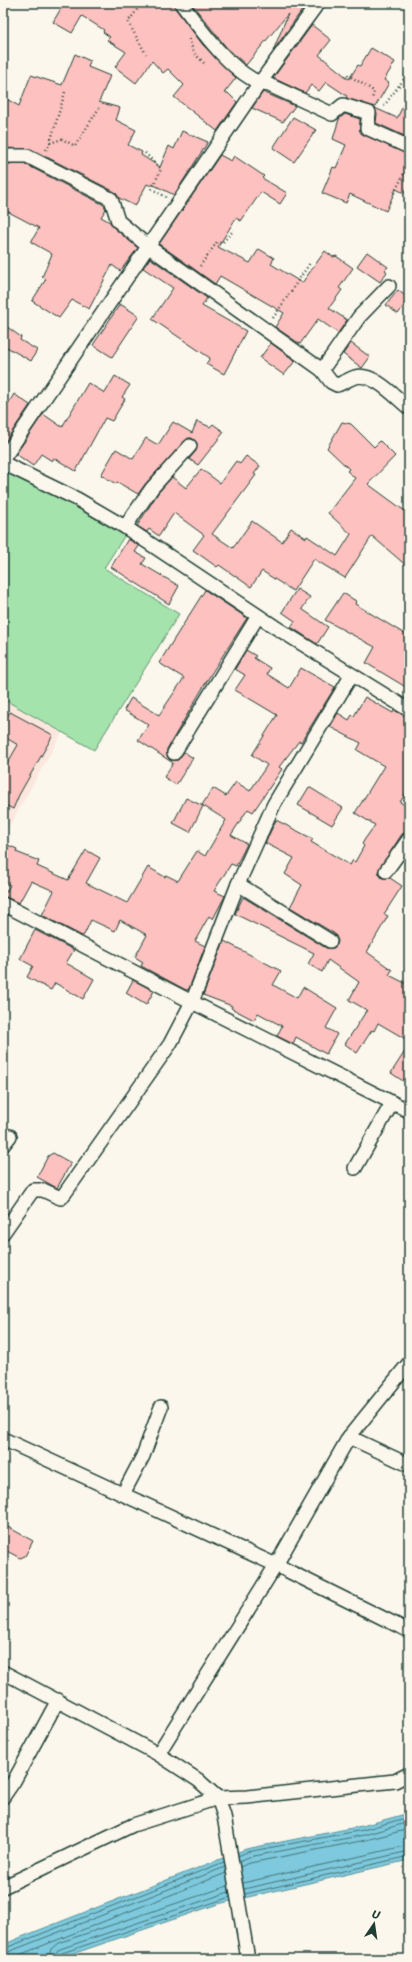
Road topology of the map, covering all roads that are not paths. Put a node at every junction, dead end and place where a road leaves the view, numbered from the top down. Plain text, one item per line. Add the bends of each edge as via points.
1 (182, 3) edge
2 (318, 3) edge
3 (259, 84) junction
4 (409, 147) edge
5 (3, 156) edge
6 (149, 247) junction
7 (389, 286) dead end
8 (322, 370) junction
9 (409, 408) edge
10 (190, 446) dead end
11 (3, 459) edge
12 (3, 462) edge
13 (125, 527) junction
14 (258, 616) junction
15 (351, 676) junction
16 (409, 710) edge
17 (174, 753) dead end
18 (409, 839) edge
19 (386, 871) dead end
20 (238, 884) junction
21 (3, 904) edge
22 (330, 941) dead end
23 (192, 1002) junction
24 (392, 1103) junction
25 (409, 1111) edge
26 (355, 1168) dead end
27 (3, 1233) edge
28 (409, 1363) edge
29 (161, 1407) dead end
30 (349, 1437) junction
31 (3, 1439) edge
32 (409, 1465) edge
33 (123, 1494) junction
34 (276, 1565) junction
35 (409, 1631) edge
36 (3, 1672) edge
37 (58, 1700) junction
38 (158, 1754) junction
39 (409, 1774) edge
40 (3, 1797) edge
41 (218, 1798) junction
42 (3, 1887) edge
43 (248, 1959) edge

1 - 3 street via 210,42
2 - 3 street
3 - 4 street via 269,85 332,114 343,105 368,114 367,128
3 - 6 street
5 - 6 street via 27,156 112,199 118,221
6 - 8 street
6 - 11 street
7 - 8 street via 359,317
8 - 9 street via 331,382 337,385 356,377 375,381
10 - 13 street via 152,488
12 - 13 street via 77,499
13 - 14 street
14 - 15 street
14 - 17 street
15 - 16 street
15 - 20 street via 274,804
18 - 19 street
20 - 22 street
20 - 23 street
21 - 23 street
23 - 24 street
23 - 27 street via 170,1044 61,1198 43,1190 34,1190
24 - 25 street
24 - 26 street
28 - 30 street
29 - 33 street via 143,1456
30 - 32 street
30 - 34 street
31 - 33 street
33 - 34 street
34 - 35 street
34 - 38 street
36 - 37 street
37 - 38 street
37 - 40 street
38 - 41 street via 198,1780
39 - 41 street via 395,1781
41 - 42 street via 133,1825
41 - 43 street via 224,1816

